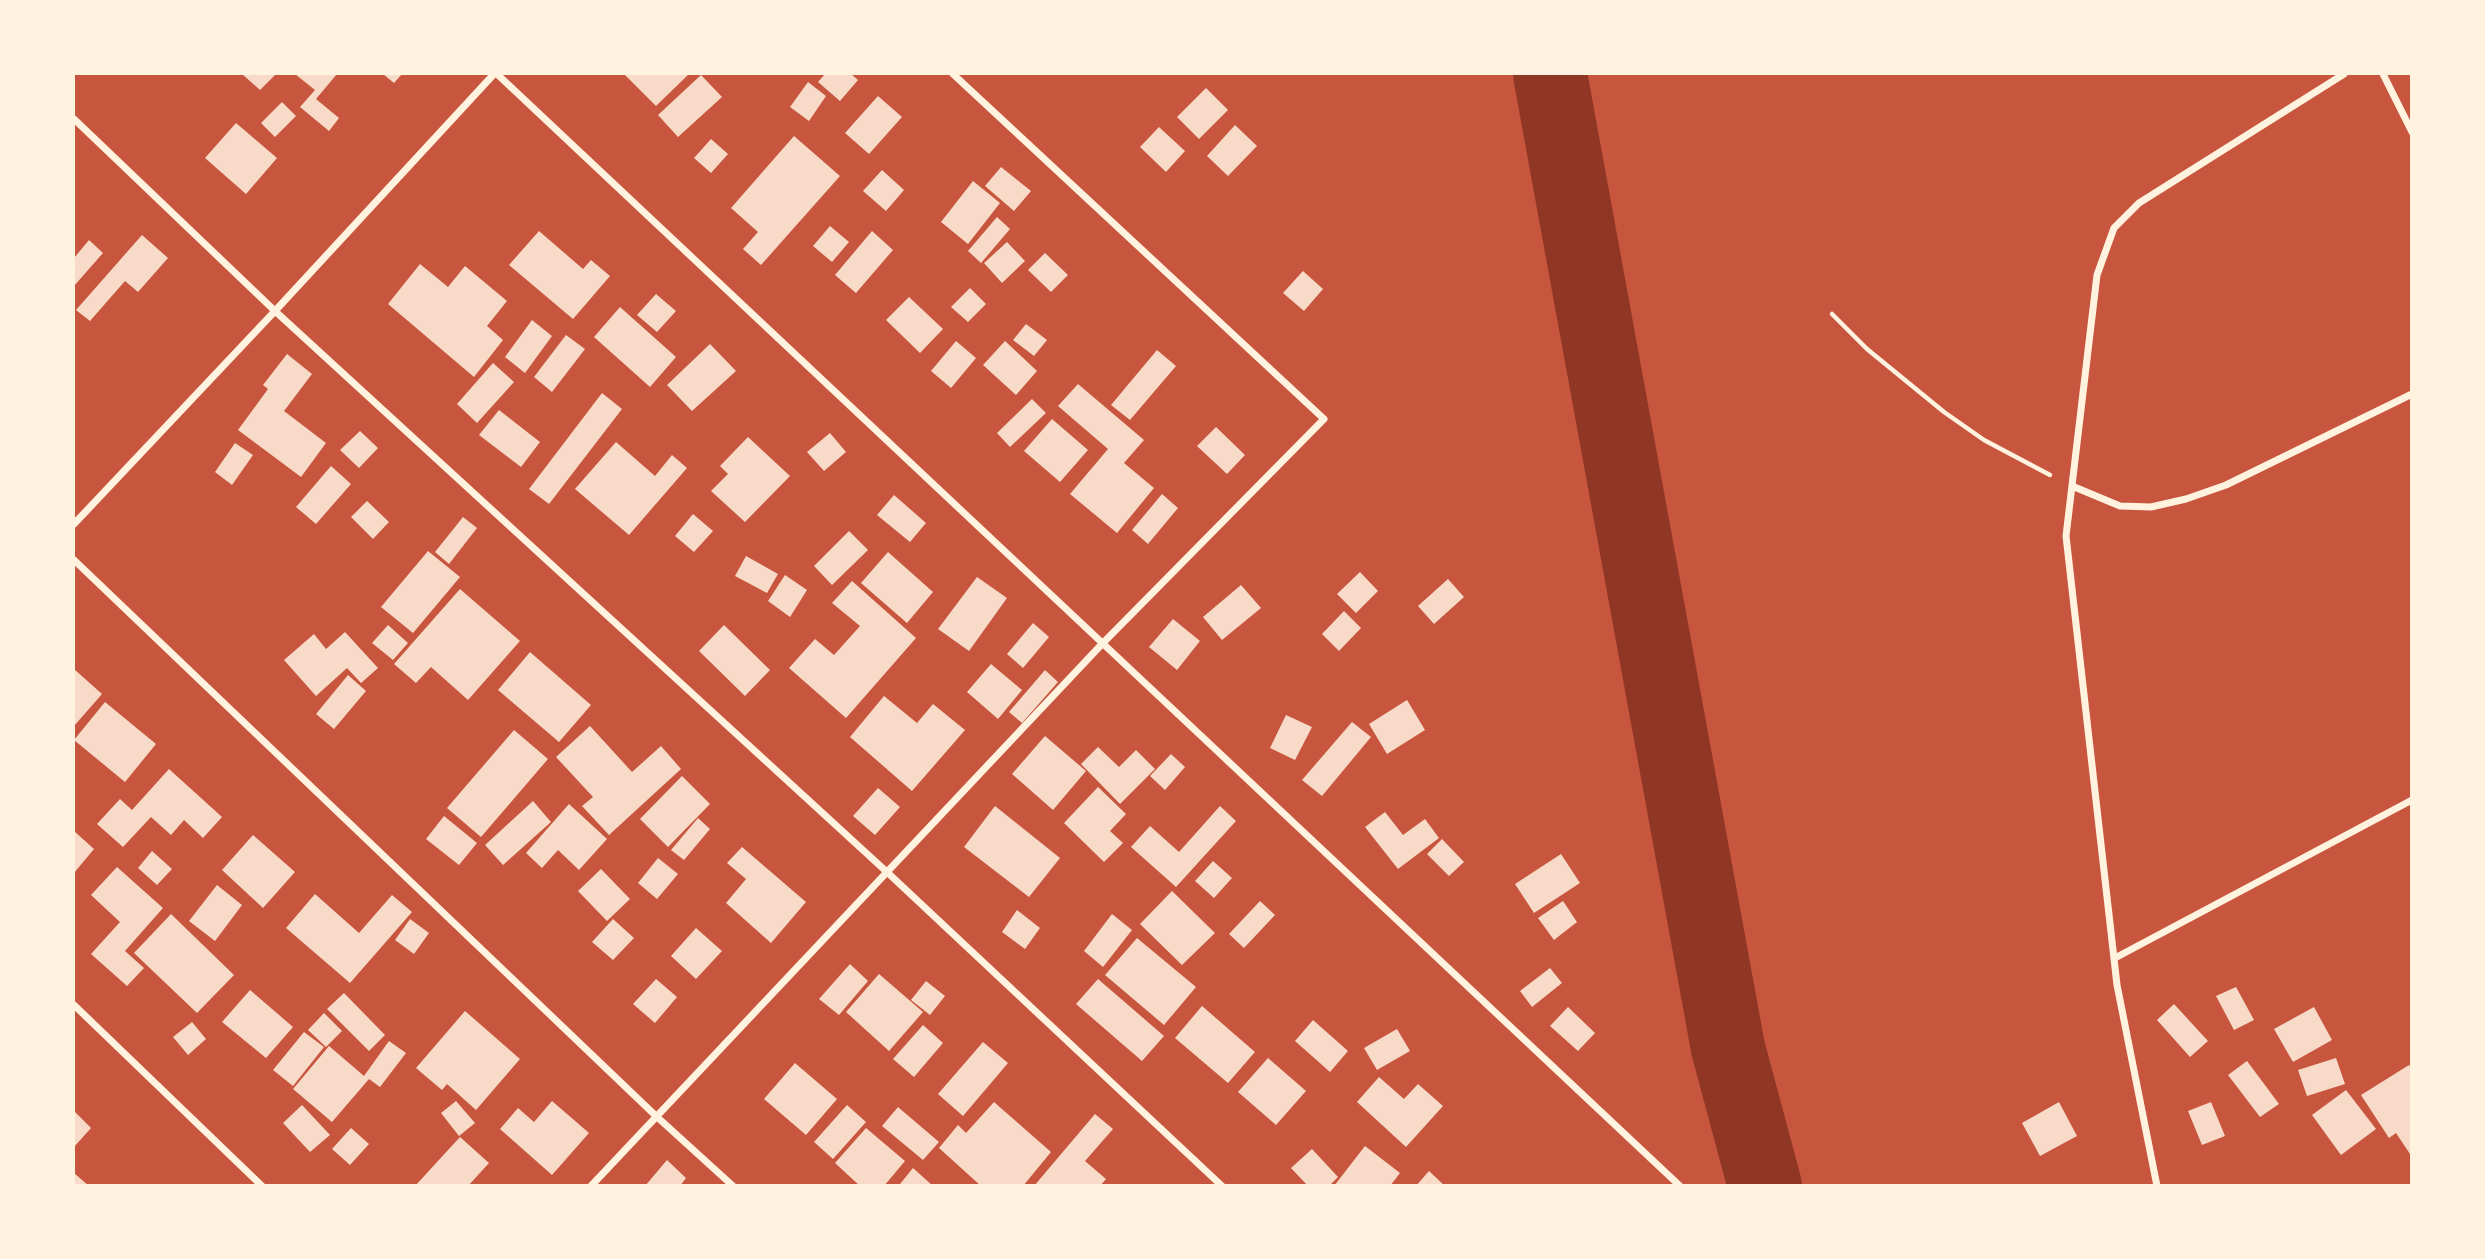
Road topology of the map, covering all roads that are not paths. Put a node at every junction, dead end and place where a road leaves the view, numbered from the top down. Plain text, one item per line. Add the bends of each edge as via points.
1 (496, 74) edge
2 (953, 74) edge
3 (2344, 74) edge
4 (2383, 74) edge
5 (74, 119) edge
6 (2412, 132) edge
7 (275, 311) junction
8 (2412, 394) edge
9 (2072, 486) junction
10 (74, 524) edge
11 (74, 560) edge
12 (1102, 644) junction
13 (2412, 800) edge
14 (888, 873) junction
15 (2115, 958) junction
16 (74, 1005) edge
17 (656, 1116) junction
18 (262, 1185) edge
19 (591, 1185) edge
20 (733, 1185) edge
21 (1223, 1185) edge
22 (1680, 1185) edge
23 (2157, 1185) edge

1 - 7 street
1 - 12 street
2 - 12 street via 1324,419
3 - 9 street via 2138,203 2114,228 2097,275
4 - 6 street
5 - 7 street
7 - 10 street
7 - 14 street
8 - 9 street via 2226,485 2186,499 2151,507 2120,506
9 - 15 street via 2066,536
11 - 17 street
12 - 14 street
12 - 22 street
13 - 15 street
14 - 17 street
14 - 21 street
15 - 23 street
16 - 18 street
17 - 19 street
17 - 20 street

